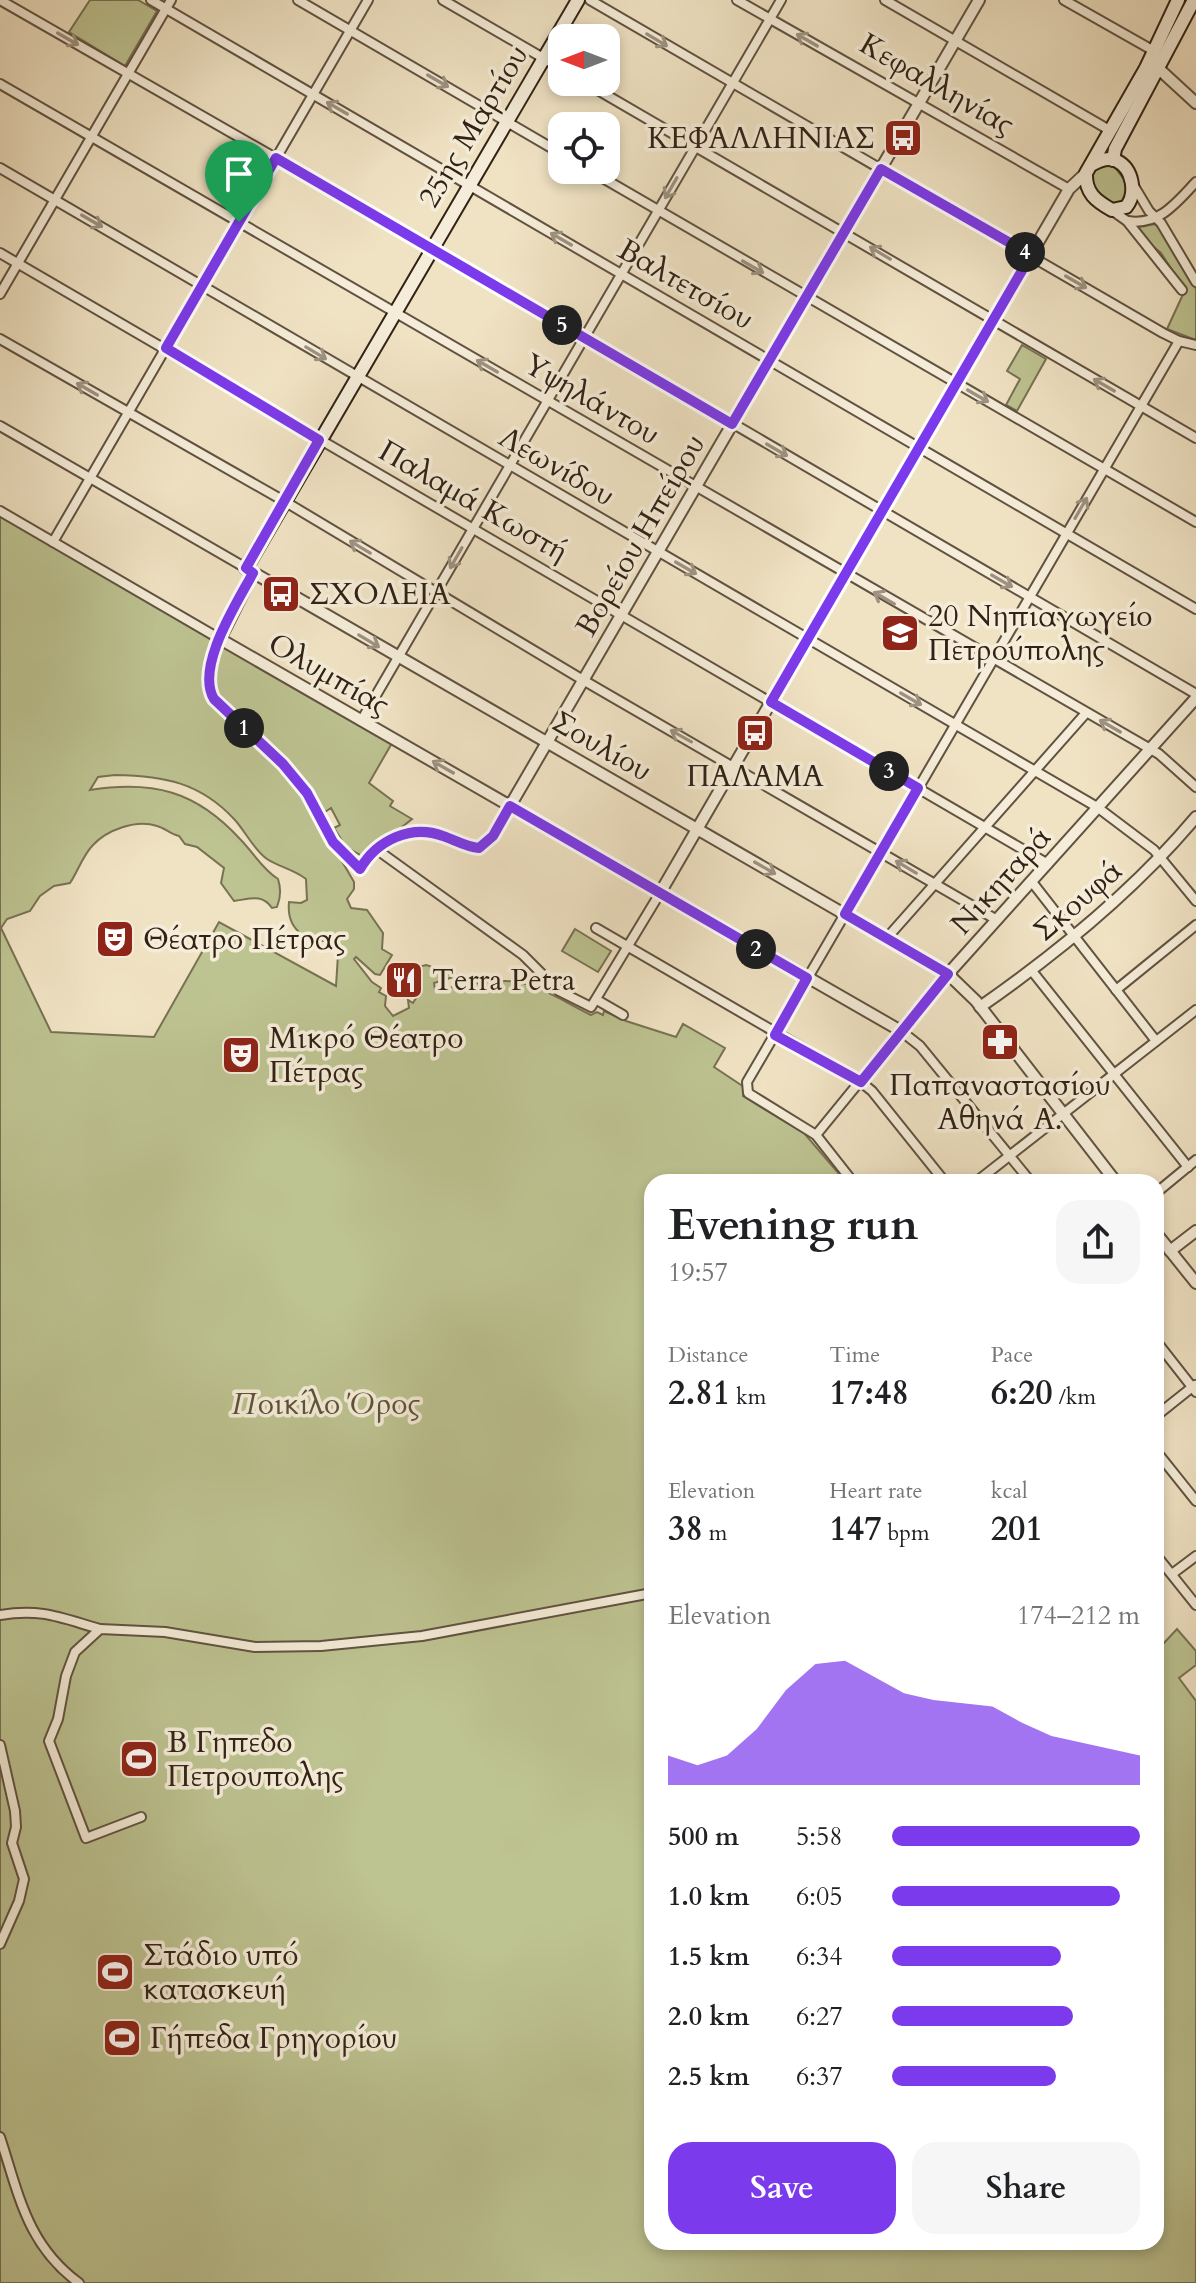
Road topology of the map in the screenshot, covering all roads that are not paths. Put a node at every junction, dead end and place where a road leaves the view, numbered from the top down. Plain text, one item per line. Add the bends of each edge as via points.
1 (0, 0) edge
2 (151, 0) edge
3 (298, 0) edge
4 (368, 0) edge
5 (443, 0) edge
6 (578, 0) edge
7 (590, 0) edge
8 (737, 0) edge
9 (781, 0) edge
10 (885, 0) edge
11 (979, 0) edge
12 (1064, 0) edge
13 (1178, 0) edge
14 (1194, 0) edge
15 (169, 4) edge
16 (770, 19) junction
17 (351, 31) junction
18 (955, 41) junction
19 (1154, 51) junction
20 (543, 58) junction
21 (548, 61) edge
22 (1159, 69) junction
23 (129, 74) junction
24 (0, 84) edge
25 (732, 84) junction
26 (313, 95) junction
27 (608, 96) edge
28 (1196, 103) edge
29 (918, 105) junction
30 (506, 120) junction
31 (1111, 131) junction
32 (92, 136) junction
33 (548, 146) edge
34 (696, 146) junction
35 (276, 158) junction
36 (1113, 160) junction
37 (0, 168) edge
38 (881, 169) junction
39 (1088, 169) junction
40 (1196, 182) edge
41 (613, 184) edge
42 (468, 185) junction
43 (1134, 186) junction
44 (1069, 189) junction
45 (1188, 190) junction
46 (1196, 198) edge
47 (56, 200) junction
48 (1112, 210) junction
49 (658, 211) junction
50 (1157, 219) junction
51 (1127, 221) junction
52 (239, 222) junction
53 (844, 232) junction
54 (431, 248) junction
55 (0, 253) edge
56 (1031, 255) junction
57 (18, 263) junction
58 (621, 274) junction
59 (1196, 282) edge
60 (203, 286) junction
61 (1182, 290) dead end
62 (0, 294) edge
63 (806, 298) junction
64 (394, 312) junction
65 (993, 321) junction
66 (584, 338) junction
67 (0, 339) edge
68 (1179, 341) junction
69 (1196, 345) edge
70 (166, 348) junction
71 (769, 361) junction
72 (356, 377) junction
73 (956, 384) junction
74 (547, 401) junction
75 (1140, 406) junction
76 (129, 413) junction
77 (732, 424) junction
78 (0, 426) edge
79 (1196, 438) edge
80 (319, 440) junction
81 (919, 448) junction
82 (510, 465) junction
83 (1104, 469) junction
84 (90, 479) junction
85 (695, 487) junction
86 (284, 501) junction
87 (0, 511) edge
88 (882, 511) junction
89 (1196, 522) edge
90 (473, 529) junction
91 (1067, 533) junction
92 (53, 542) junction
93 (658, 552) junction
94 (249, 571) junction
95 (845, 575) junction
96 (435, 593) junction
97 (1029, 597) junction
98 (1196, 609) edge
99 (621, 615) junction
100 (220, 639) junction
101 (808, 639) junction
102 (398, 658) junction
103 (992, 660) junction
104 (583, 680) junction
105 (1196, 696) edge
106 (771, 702) junction
107 (1086, 713) junction
108 (361, 721) junction
109 (955, 724) junction
110 (547, 743) junction
111 (1150, 749) junction
112 (734, 765) junction
113 (1035, 770) junction
114 (1196, 787) edge
115 (918, 788) junction
116 (510, 806) junction
117 (1097, 807) junction
118 (1196, 817) edge
119 (985, 827) junction
120 (697, 829) junction
121 (376, 849) junction
122 (882, 852) junction
123 (1162, 858) junction
124 (1048, 864) junction
125 (1032, 882) junction
126 (935, 884) junction
127 (660, 893) junction
128 (1196, 901) edge
129 (845, 914) junction
130 (997, 920) junction
131 (1196, 925) edge
132 (596, 928) dead end
133 (1074, 937) junction
134 (886, 939) junction
135 (627, 947) junction
136 (1032, 971) junction
137 (948, 974) junction
138 (807, 978) junction
139 (1116, 990) junction
140 (596, 1003) junction
141 (980, 1007) junction
142 (1196, 1010) edge
143 (623, 1015) dead end
144 (901, 1031) junction
145 (775, 1035) junction
146 (1156, 1041) junction
147 (1114, 1073) junction
148 (861, 1082) junction
149 (1063, 1114) junction
150 (816, 1135) junction
151 (1010, 1155) junction
152 (1196, 1160) edge
153 (1188, 1167) junction
154 (847, 1174) edge
155 (939, 1174) edge
156 (986, 1174) edge
157 (1025, 1174) edge
158 (1110, 1174) edge
159 (1164, 1186) edge
160 (1196, 1231) edge
161 (1164, 1243) edge
162 (1170, 1251) junction
163 (1196, 1283) edge
164 (1164, 1351) edge
165 (1195, 1388) edge
166 (1164, 1410) edge
167 (1164, 1461) edge
168 (1196, 1501) edge
169 (1196, 1556) edge
170 (1164, 1564) edge
171 (1172, 1574) junction
172 (644, 1594) edge
173 (1196, 1605) edge
174 (0, 1615) edge
175 (100, 1629) junction
176 (0, 1745) edge
177 (141, 1817) dead end
178 (0, 1944) edge
179 (0, 2137) edge
180 (79, 2283) edge

1 -> 23 street
2 - 15 street, Βαλτετσίου
3 - 17 street
4 - 17 street
5 - 20 street
6 - 20 main road, 25ης Μαρτίου
7 -> 25 street
8 - 16 street, Κεφαλληνίας
9 - 16 street
10 - 18 street
11 - 18 street, Βορείου Ηπείρου
12 - 19 street
13 - 19 main road
14 - 22 main road
15 - 23 street
15 - 26 street, Βαλτετσίου
16 - 25 street
29 -> 16 street, Κεφαλληνίας
17 - 26 street
17 -> 30 street
18 - 29 street, Βορείου Ηπείρου
18 - 31 street
19 - 31 main road
20 - 21 street
20 - 30 main road, 25ης Μαρτίου
22 - 28 street
22 - 36 main road
23 - 32 street
23 - 35 street
24 - 32 street, Υψηλάντου
25 - 34 street
25 - 38 street
26 - 35 street
42 -> 26 street, Βαλτετσίου
27 - 34 street
29 - 38 street, Βορείου Ηπείρου
29 - 44 street, Κεφαλληνίας
30 - 33 street
30 - 42 main road, 25ης Μαρτίου
31 - 39 main road
32 - 47 street
32 - 52 street, Υψηλάντου
34 -> 49 street
34 - 53 street
35 - 52 street
35 - 54 street
36 - 39 main road
36 - 43 main road
37 - 47 street, Λεωνίδου
38 - 53 street, Βορείου Ηπείρου
38 - 56 street
39 - 44 street
39 - 48 main road via 1090,194
40 - 45 street
41 - 49 street
42 - 54 main road, 25ης Μαρτίου
58 -> 42 street, Βαλτετσίου
43 - 48 main road via 1126,207
43 - 50 street
44 - 56 street
45 - 46 street
45 - 50 street
47 - 57 street
47 -> 60 street, Λεωνίδου
48 - 51 street
49 - 58 street
49 -> 63 street
50 - 51 street
50 - 59 street
51 - 61 street
52 - 60 street
52 - 64 street, Υψηλάντου
53 - 63 street, Βορείου Ηπείρου
65 -> 53 street
54 - 64 main road, 25ης Μαρτίου
54 - 66 street
55 - 57 street, Παλαμά Κωστή
56 - 65 street
56 -> 68 street
57 - 62 street
57 - 70 street, Παλαμά Κωστή
58 - 66 street
58 - 71 street, Βαλτετσίου
60 - 70 street
60 -> 72 street, Λεωνίδου
63 - 71 street, Βορείου Ηπείρου
63 - 73 street
64 - 72 main road, 25ης Μαρτίου
74 -> 64 street, Υψηλάντου
65 - 73 street
75 -> 65 street
66 - 74 street
66 - 77 street
76 -> 67 street
68 - 69 street
68 - 75 street
70 - 76 street
70 - 80 street, Παλαμά Κωστή
71 - 77 street, Βορείου Ηπείρου
71 - 81 street, Βαλτετσίου
72 - 80 main road, 25ης Μαρτίου
72 - 82 street, Λεωνίδου
73 - 81 street
73 -> 83 street
74 - 82 street
74 - 85 street, Υψηλάντου
75 - 79 street
75 - 83 street
76 - 84 street
76 - 86 street
77 - 85 street, Βορείου Ηπείρου
77 -> 88 street
78 - 84 street, Σουλίου
80 - 86 main road, 25ης Μαρτίου
80 - 90 street, Παλαμά Κωστή
81 - 88 street
81 - 91 street, Βαλτετσίου
82 - 90 street
82 - 93 street, Λεωνίδου
83 - 89 street
91 -> 83 street
84 - 92 street
84 - 94 street, Σουλίου
85 - 93 street, Βορείου Ηπείρου
85 - 95 street, Υψηλάντου
86 - 94 main road, 25ης Μαρτίου
96 -> 86 street
87 - 92 street, Ολυμπίας
88 - 95 street
88 -> 97 street
90 -> 96 street
90 - 99 street, Παλαμά Κωστή
91 - 97 street
91 - 98 street, Βαλτετσίου
92 - 100 street, Ολυμπίας
93 - 99 street, Βορείου Ηπείρου
93 -> 101 street, Λεωνίδου
94 - 100 street
94 -> 102 street, Σουλίου
95 - 101 street
103 -> 95 street, Υψηλάντου
96 - 102 street
96 - 104 street
97 - 103 street
97 - 105 street
99 - 104 street, Βορείου Ηπείρου
99 - 106 street, Παλαμά Κωστή
100 - 108 street, Ολυμπίας
100 - 121 street, Βορείου Ηπείρου via 208,678 212,695 302,787 333,842 360,869
101 - 106 street
101 -> 109 street, Λεωνίδου
102 - 108 street
102 - 110 street, Σουλίου
103 - 107 street, Υψηλάντου
103 - 109 street
104 - 110 street, Βορείου Ηπείρου
112 -> 104 street
105 - 111 street, Νικηταρά
106 - 112 street
106 - 115 street, Παλαμά Κωστή
111 -> 107 street, Υψηλάντου
107 - 113 street
116 -> 108 street, Ολυμπίας
109 - 113 street, Λεωνίδου
109 - 115 street
110 - 116 street, Βορείου Ηπείρου
110 - 120 street, Σουλίου
111 - 114 street, Υψηλάντου
111 - 117 street, Νικηταρά
112 - 120 street
112 - 122 street
113 - 117 street, Λεωνίδου
113 - 119 street
115 - 119 street, Παλαμά Κωστή
115 - 122 street
116 - 121 street, Βορείου Ηπείρου via 493,836 479,848 419,832
116 - 127 street, Ολυμπίας
117 - 123 street, Λεωνίδου
117 - 124 street, Νικηταρά
118 - 123 street, Σκουφά
119 - 124 street, Παλαμά Κωστή
119 - 126 street
120 - 127 street
120 -> 129 street, Σουλίου
121 - 140 street via 523,955 559,991 589,1007
126 -> 122 street
122 - 129 street
123 - 128 street, Λεωνίδου
123 - 133 street, Σκουφά
124 - 125 street, Νικηταρά
125 - 130 street, Νικηταρά
125 - 133 street
126 - 130 street
126 - 134 street
127 - 135 street
127 - 138 street, Ολυμπίας
129 - 134 street, Σουλίου
129 - 138 street
130 - 137 street, Νικηταρά
131 - 139 street
132 - 135 street
133 - 136 street, Σκουφά
133 - 139 street
134 - 137 street, Σουλίου
135 - 140 street
135 - 145 street
136 - 141 street, Σκουφά
136 - 147 street
137 - 141 street, Σουλίου
137 - 144 street, Νικηταρά
138 - 144 street, Ολυμπίας
138 - 145 street
139 - 146 street
140 - 143 street
141 - 149 street, Σουλίου
142 - 146 street
144 - 148 street, Νικηταρά
144 - 151 street via 920,1046
145 - 148 street
145 - 150 street via 747,1082 748,1093
146 - 147 street
147 - 149 street
147 - 153 street
148 - 150 street, Νικηταρά
148 - 155 street
149 - 151 street
149 - 158 street, Σουλίου
150 - 154 street
151 - 156 street
151 - 157 street
152 - 153 street
153 - 159 street
160 - 162 street
161 - 162 street
162 - 163 street
164 - 165 street
165 - 166 street
167 - 168 street
169 - 171 street
170 - 171 street
171 - 173 street
172 - 175 street via 422,1636 321,1646 255,1647 165,1632
174 - 175 street via 25,1611
175 - 177 street via 75,1652 49,1741 86,1838
176 - 178 street via 15,1811 12,1843 24,1879
179 - 180 street via 38,2239 59,2268

